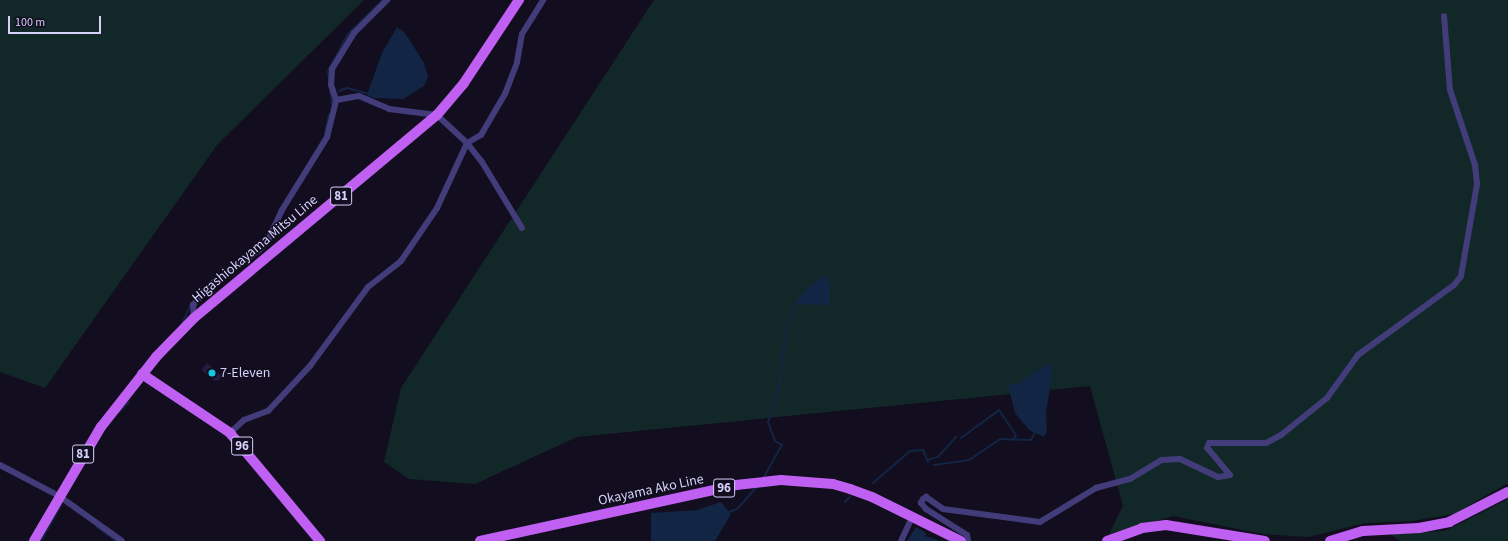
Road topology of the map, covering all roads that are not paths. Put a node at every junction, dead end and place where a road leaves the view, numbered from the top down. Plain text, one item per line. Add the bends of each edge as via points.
1 (387, 0) edge
2 (520, 0) edge
3 (543, 0) edge
4 (1444, 16) dead end
5 (336, 100) junction
6 (437, 115) junction
7 (467, 143) junction
8 (522, 228) dead end
9 (194, 318) junction
10 (142, 374) junction
11 (230, 433) junction
12 (0, 465) edge
13 (1508, 492) edge
14 (59, 496) junction
15 (912, 517) junction
16 (34, 541) edge
17 (122, 541) edge
18 (320, 541) edge
19 (480, 541) edge
20 (900, 541) edge
21 (961, 541) edge
22 (968, 541) edge
23 (1107, 541) edge
24 (1265, 541) edge
25 (1330, 541) edge

1 - 5 street via 354,33 332,69 330,79
2 - 6 main road, Higashiokayama Mitsu Line / 81 via 464,83
3 - 7 street via 522,34 518,62 505,94 481,135
4 - 22 street via 1450,90 1475,165 1477,184 1461,276 1454,285 1358,355 1327,398 1281,435 1266,443 1209,443 1207,448 1230,475 1218,477 1180,459 1162,460 1130,479 1096,488 1040,522 943,509 926,497 923,499 926,509 967,535
5 - 6 street via 358,96 390,109
5 - 9 street via 324,144 282,210 264,246 213,283 193,305
6 - 7 street
6 - 9 main road, Higashiokayama Mitsu Line / 81
7 - 8 street
7 - 11 street via 437,208 401,261 368,286 310,366 268,411 244,420
9 - 10 main road, Higashiokayama Mitsu Line / 81
10 - 11 main road, 96
10 - 14 main road, Higashiokayama Mitsu Line / 81 via 101,427
11 - 18 main road, 96
12 - 14 street
13 - 25 main road via 1449,522 1419,528 1363,531
14 - 16 main road, Higashiokayama Mitsu Line / 81
14 - 17 street
15 - 19 main road, Okayama Ako Line / 96 via 872,497 833,484 781,480 736,485
15 - 20 street
15 - 21 main road, Okayama Ako Line / 96
23 - 24 main road via 1147,527 1166,525

